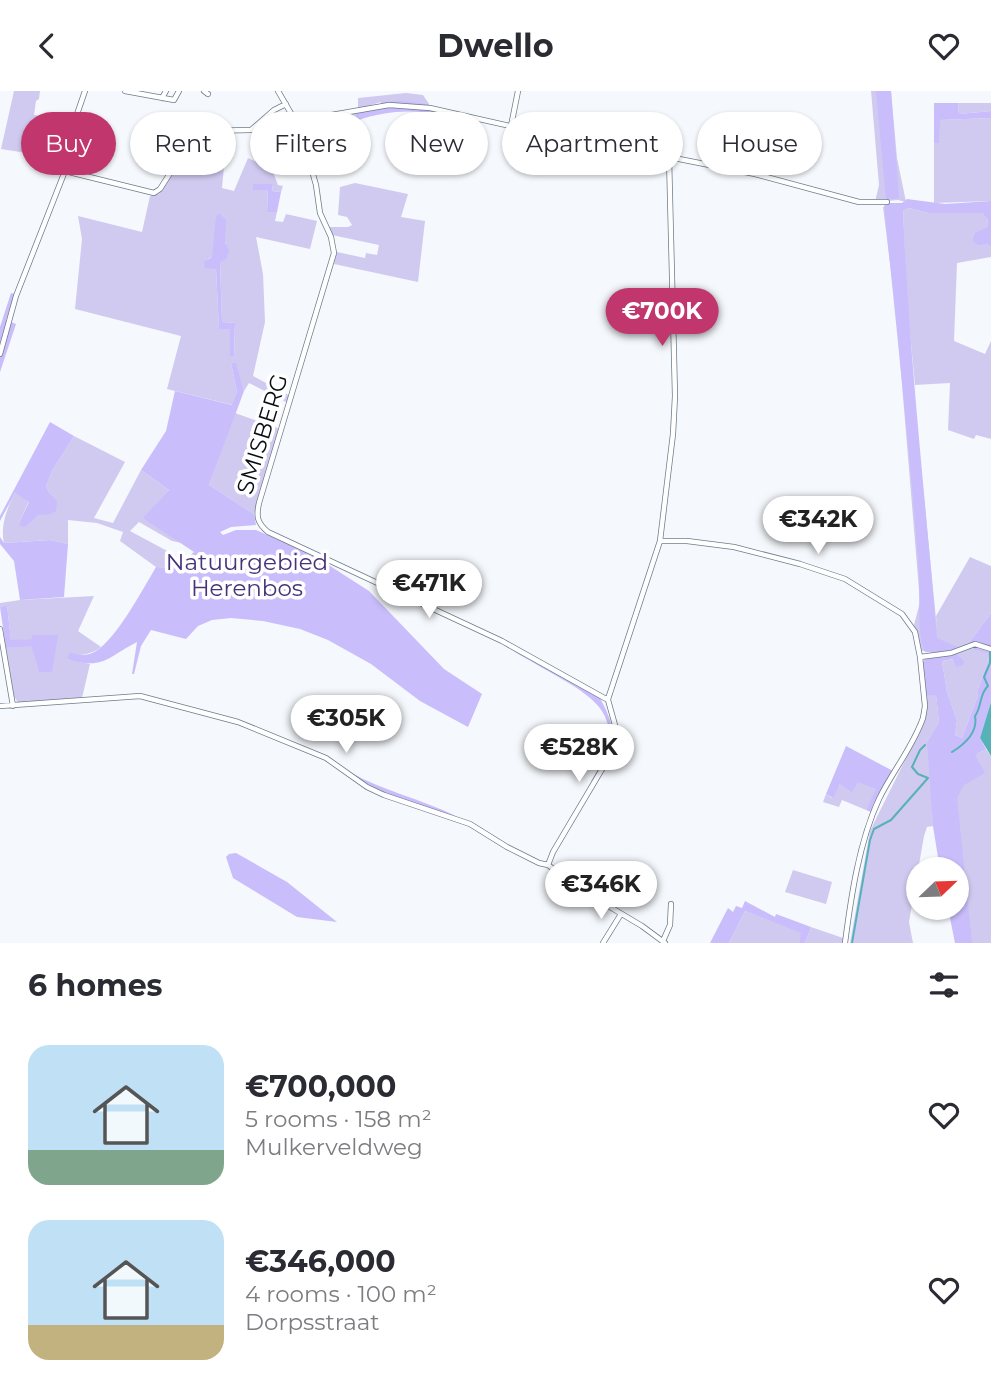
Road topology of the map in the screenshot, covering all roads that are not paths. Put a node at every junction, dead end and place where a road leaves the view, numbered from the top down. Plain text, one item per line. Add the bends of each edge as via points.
1 (85, 91) edge
2 (125, 91) edge
3 (166, 91) edge
4 (179, 91) edge
5 (279, 91) edge
6 (518, 91) edge
7 (162, 98) junction
8 (286, 104) junction
9 (78, 112) edge
10 (291, 112) edge
11 (348, 112) edge
12 (514, 112) edge
13 (502, 124) edge
14 (683, 160) edge
15 (63, 175) edge
16 (81, 175) edge
17 (313, 175) edge
18 (669, 175) edge
19 (887, 202) dead end
20 (0, 354) edge
21 (660, 541) junction
22 (0, 629) edge
23 (991, 649) edge
24 (920, 657) junction
25 (607, 699) junction
26 (0, 706) edge
27 (13, 706) junction
28 (548, 865) junction
29 (671, 904) dead end
30 (621, 914) junction
31 (664, 942) edge
32 (603, 943) edge
33 (845, 943) edge

1 - 9 street
2 - 7 street
3 - 7 street
4 - 7 street via 174,100
5 - 8 street, SMISBERG
6 - 12 street
8 - 10 street, SMISBERG
8 - 16 street via 251,130 194,134 154,193
11 - 13 street via 388,105 430,107
14 - 19 street via 859,202
15 - 20 street via 11,311
17 - 25 street, SMISBERG via 334,253 259,503 259,524 502,641
18 - 21 street via 675,412
21 - 24 street via 734,547 845,579 910,622
21 - 25 street
22 - 27 street
23 - 24 street via 975,644
24 - 33 street via 923,717 869,823
25 - 28 street via 615,725 611,754
26 - 27 street
27 - 28 street via 130,696 238,722 335,763 367,787 456,818
28 - 30 street
29 - 31 street
30 - 31 street
30 - 32 street

